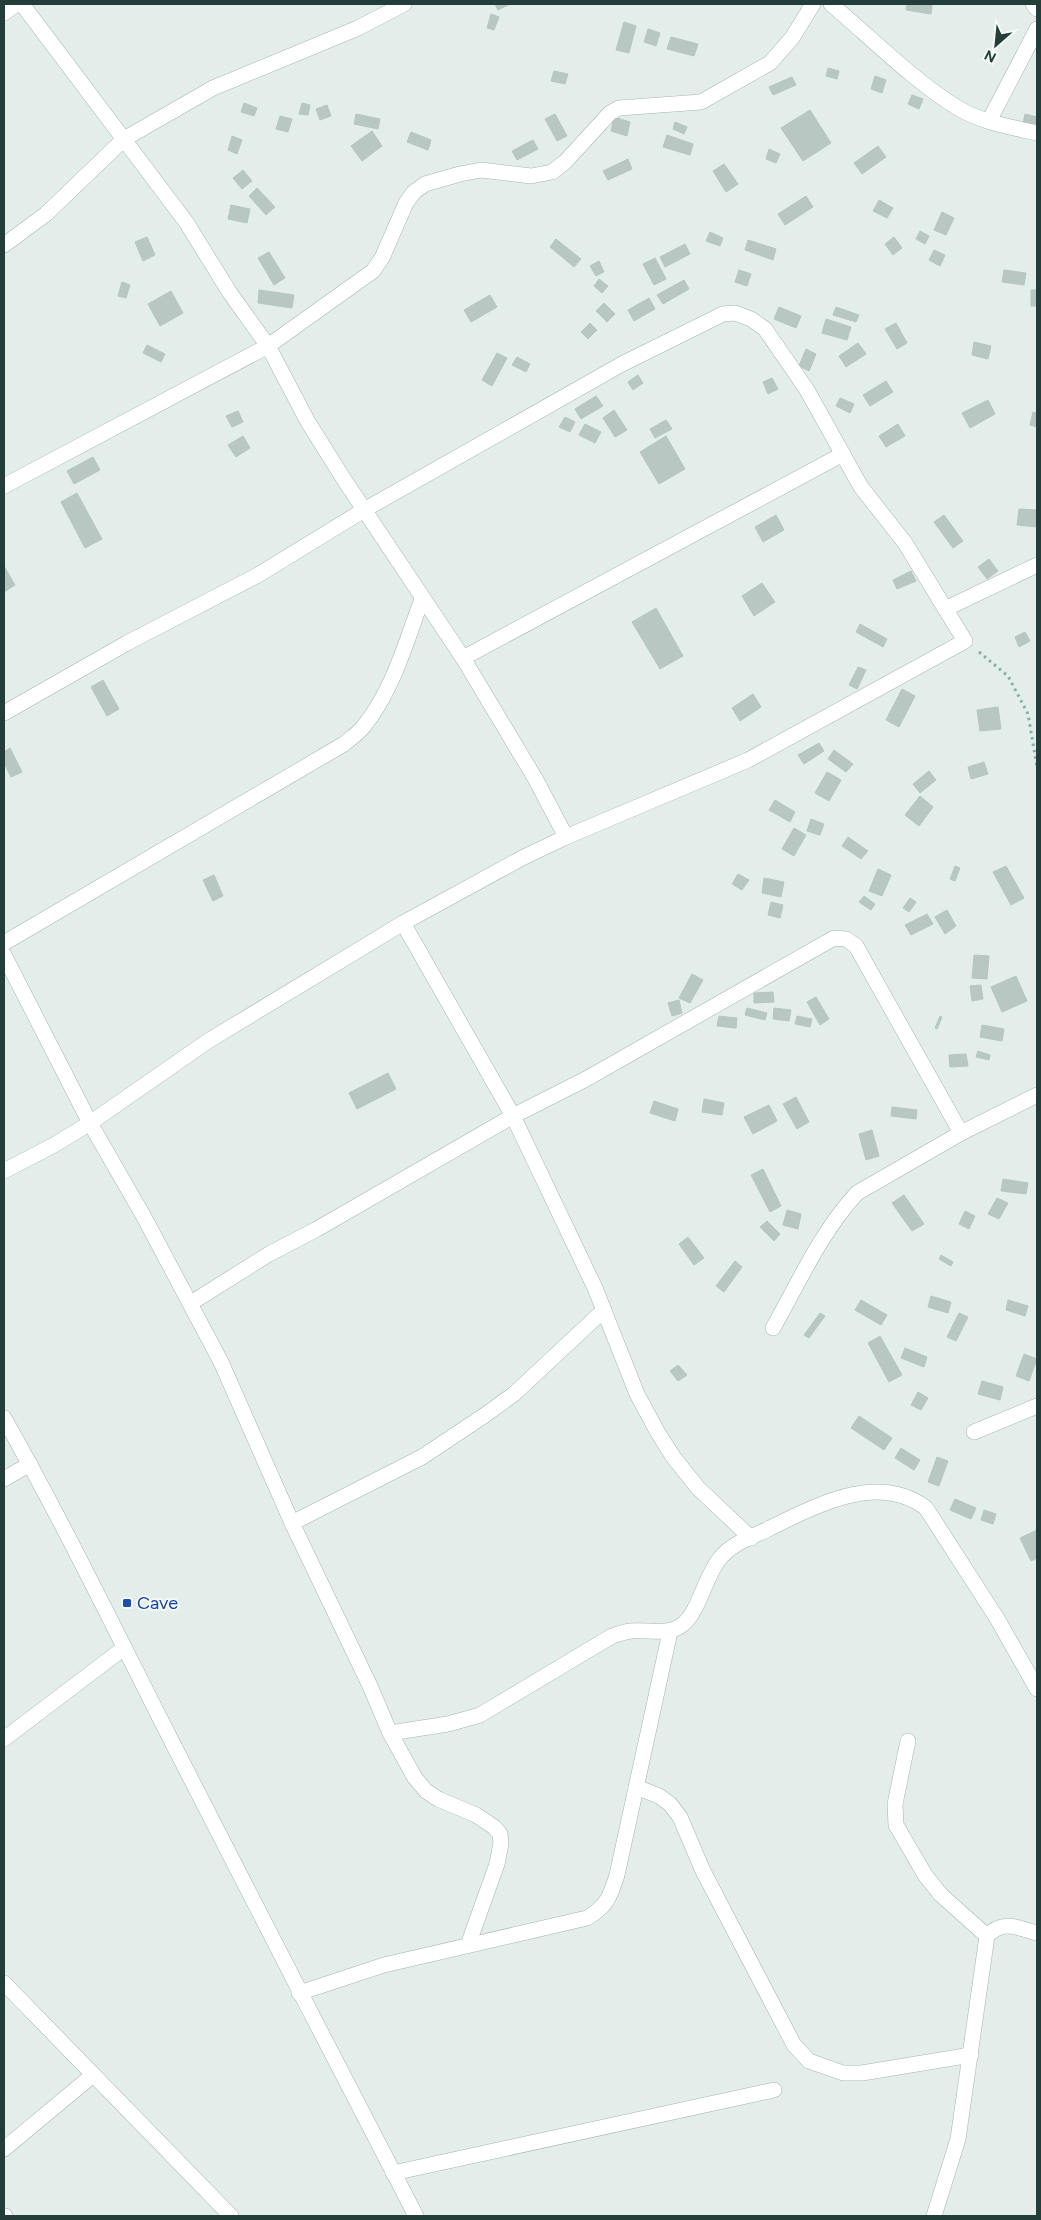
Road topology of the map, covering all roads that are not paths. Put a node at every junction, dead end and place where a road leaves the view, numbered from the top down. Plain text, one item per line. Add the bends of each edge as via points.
1 (17, 4) edge
2 (22, 4) edge
3 (404, 4) edge
4 (813, 4) edge
5 (831, 4) edge
6 (1033, 4) edge
7 (1037, 9) edge
8 (4, 12) edge
9 (1037, 29) edge
10 (989, 121) junction
11 (1037, 133) edge
12 (124, 139) junction
13 (4, 245) edge
14 (268, 346) junction
15 (843, 454) junction
16 (4, 486) edge
17 (364, 510) junction
18 (1037, 565) edge
19 (422, 599) junction
20 (945, 609) junction
21 (463, 658) junction
22 (4, 713) edge
23 (566, 837) junction
24 (403, 923) junction
25 (4, 943) edge
26 (4, 955) edge
27 (1037, 1095) edge
28 (513, 1116) junction
29 (90, 1123) junction
30 (961, 1133) junction
31 (4, 1171) edge
32 (191, 1303) junction
33 (604, 1310) junction
34 (773, 1328) dead end
35 (1037, 1406) edge
36 (4, 1418) edge
37 (974, 1432) dead end
38 (30, 1464) junction
39 (4, 1479) edge
40 (292, 1523) junction
41 (751, 1538) junction
42 (670, 1632) junction
43 (124, 1648) junction
44 (1037, 1689) edge
45 (390, 1732) junction
46 (4, 1739) edge
47 (908, 1741) dead end
48 (636, 1787) junction
49 (1037, 1933) edge
50 (987, 1936) junction
51 (468, 1945) junction
52 (4, 1983) edge
53 (299, 1993) junction
54 (971, 2055) junction
55 (93, 2074) junction
56 (774, 2090) dead end
57 (4, 2149) edge
58 (393, 2173) junction
59 (231, 2216) edge
60 (416, 2216) edge
61 (934, 2216) edge

1 - 8 street
2 - 12 street
3 - 12 street via 358,28 213,88
4 - 14 street via 792,38 770,63 701,102 619,108 610,113 552,172 531,176 482,170 425,184 406,202 382,258 373,271
5 - 10 street via 951,103
6 - 7 street
9 - 10 street
10 - 11 street
12 - 13 street via 46,214
12 - 14 street via 186,222
14 - 16 street
14 - 17 street via 308,422
15 - 17 street via 807,390 765,329 735,313 723,314 622,364
15 - 20 street via 861,487 905,544
15 - 21 street
17 - 19 street
17 - 22 street via 258,576 127,643
18 - 20 street
19 - 21 street
19 - 25 street via 379,705 363,728 344,744
20 - 23 street via 965,641 748,760
21 - 23 street
23 - 24 street
24 - 28 street
24 - 29 street via 208,1042
26 - 29 street
27 - 30 street
28 - 30 street via 586,1079 834,938 846,939 856,946
28 - 32 street via 268,1254
28 - 33 street
29 - 31 street
29 - 32 street
30 - 34 street via 857,1193 822,1239
32 - 40 street via 244,1411
33 - 40 street via 514,1394 485,1415 422,1457
33 - 41 street via 637,1394 674,1458 698,1488
35 - 37 street
36 - 38 street
38 - 39 street
38 - 43 street
40 - 45 street
41 - 42 street via 734,1545 721,1557 693,1612 683,1625
41 - 44 street via 815,1507 849,1495 890,1491 915,1500 926,1508 957,1556
42 - 45 street via 631,1631 612,1636 480,1715 448,1724
42 - 48 street
43 - 46 street
43 - 53 street
45 - 51 street via 415,1778 426,1791 476,1815 500,1834 497,1864
47 - 50 street via 895,1804 896,1825 925,1875 941,1895
48 - 51 street via 617,1875 610,1897 600,1910 587,1918
48 - 54 street via 664,1800 680,1817 703,1871 794,2045 809,2061 842,2073 862,2074
49 - 50 street via 1005,1925 994,1928
50 - 54 street
51 - 53 street via 384,1965
52 - 55 street
53 - 58 street
54 - 61 street via 958,2139
55 - 57 street
55 - 59 street
56 - 58 street
58 - 60 street

